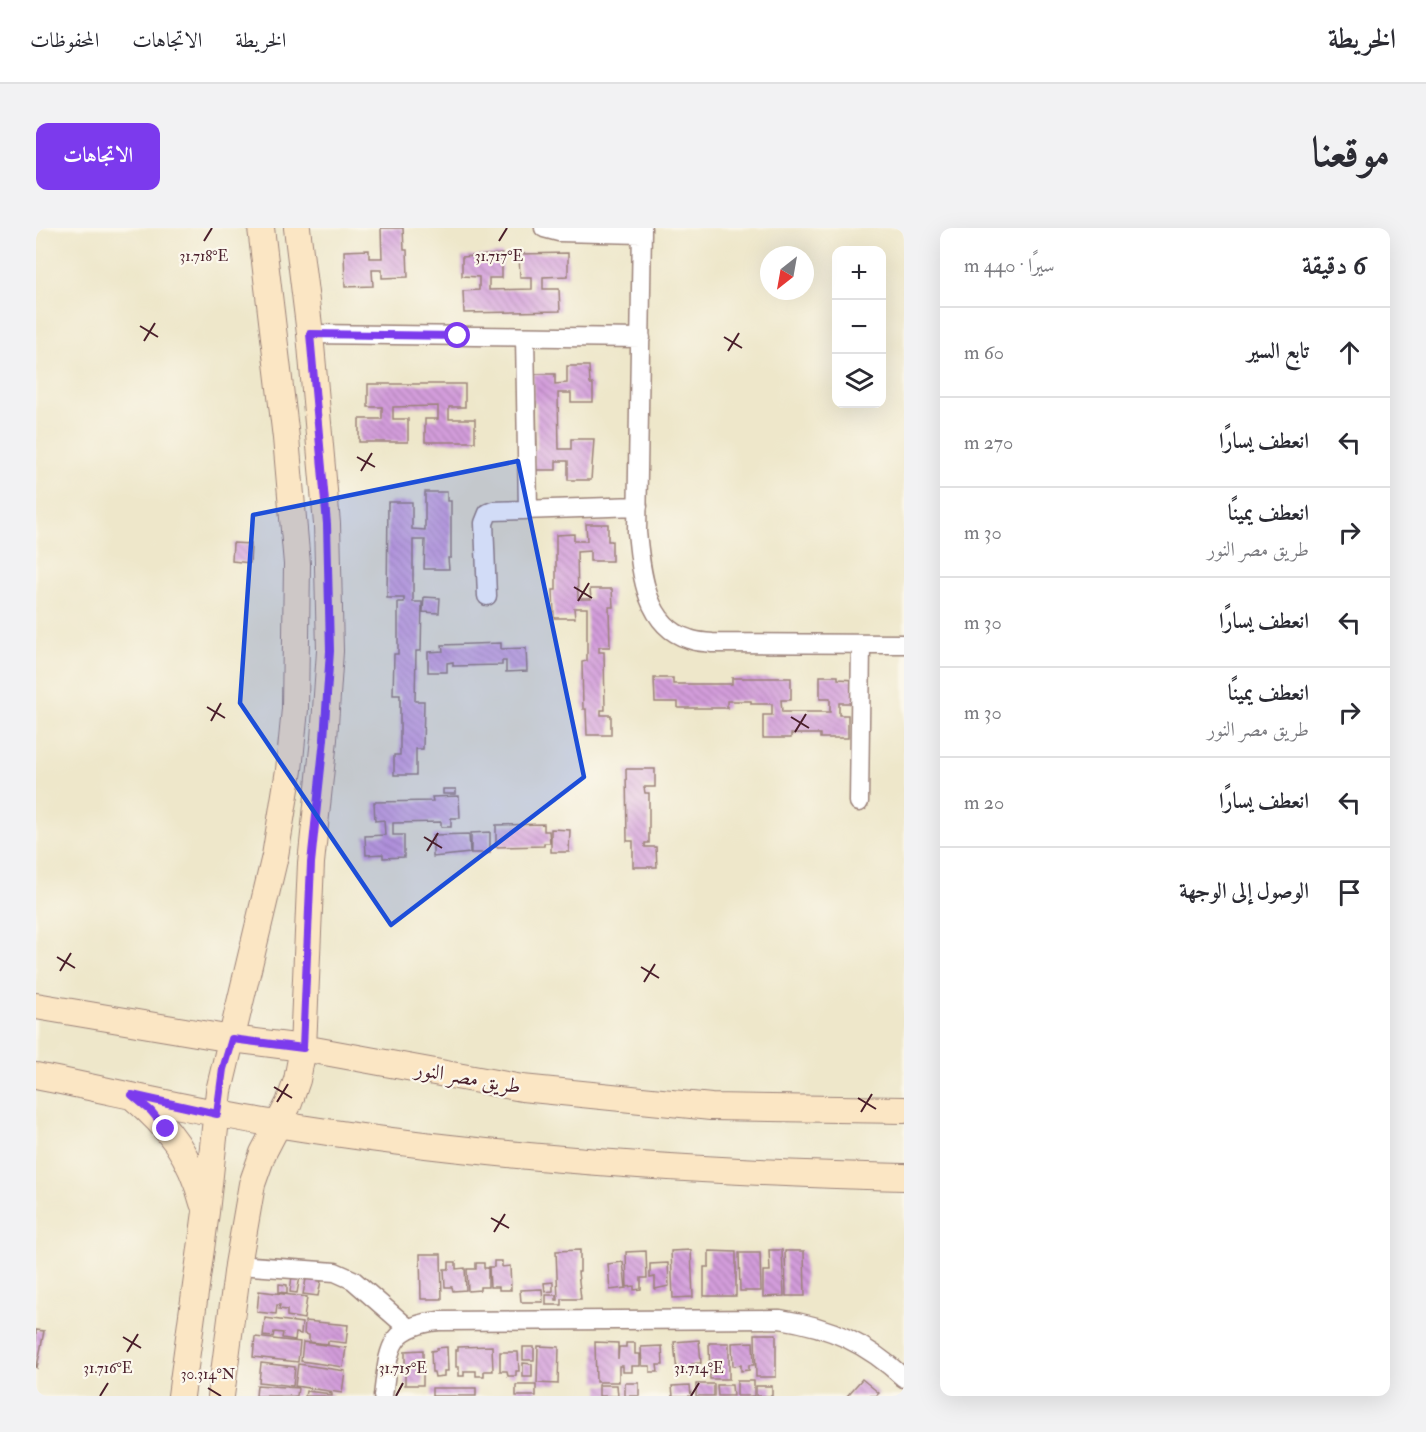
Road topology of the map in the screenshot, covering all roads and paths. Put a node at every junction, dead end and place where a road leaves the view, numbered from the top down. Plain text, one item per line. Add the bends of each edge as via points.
1 (261, 228) edge
2 (297, 228) edge
3 (544, 228) edge
4 (642, 231) edge
5 (310, 334) junction
6 (525, 337) junction
7 (641, 338) junction
8 (638, 506) junction
9 (528, 510) junction
10 (487, 596) dead end
11 (861, 644) junction
12 (904, 644) edge
13 (859, 802) dead end
14 (36, 1006) edge
15 (232, 1039) junction
16 (303, 1048) junction
17 (36, 1076) edge
18 (132, 1095) junction
19 (904, 1110) edge
20 (217, 1114) junction
21 (277, 1124) junction
22 (904, 1177) edge
23 (206, 1212) junction
24 (238, 1265) junction
25 (408, 1328) junction
26 (904, 1378) edge
27 (181, 1396) edge
28 (220, 1396) edge
29 (383, 1396) edge

1 - 15 street via 297,564 295,709 275,856
2 - 5 street
3 - 4 street via 560,232
4 - 7 street
5 - 6 street
5 - 16 street via 327,524 330,651 311,863
6 - 7 street
6 - 9 street
7 - 8 street
8 - 9 street
8 - 11 street via 639,557 651,606 666,626 687,639 712,643
9 - 10 street via 493,511 485,518
11 - 12 street
11 - 13 street
14 - 15 street, طريق مصر النور
15 - 16 street, طريق مصر النور
15 - 20 street
16 - 19 street, طريق مصر النور via 522,1088 614,1099 744,1109
16 - 21 street via 289,1103
17 - 18 street
18 - 20 street
18 - 23 street via 151,1111 182,1149
20 - 21 street
20 - 23 street
21 - 22 street via 588,1161
21 - 24 street via 252,1184
23 - 27 street
24 - 25 street via 335,1272 353,1280
24 - 28 street
25 - 26 street via 439,1321 780,1319 814,1325 856,1342
25 - 29 street via 396,1338 389,1353

